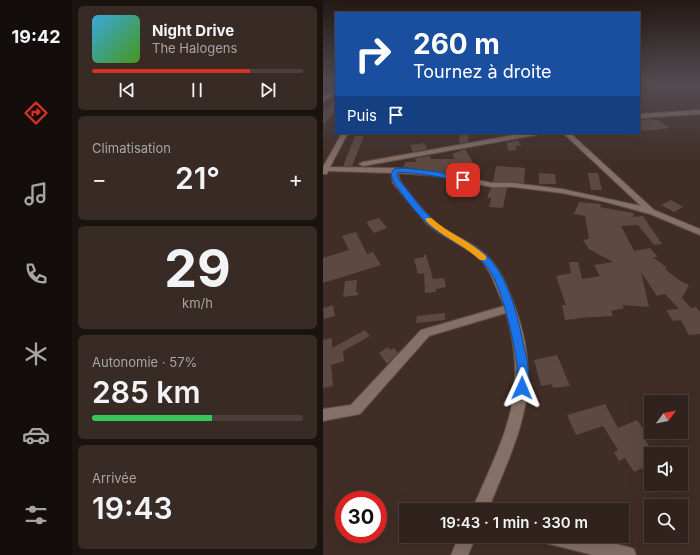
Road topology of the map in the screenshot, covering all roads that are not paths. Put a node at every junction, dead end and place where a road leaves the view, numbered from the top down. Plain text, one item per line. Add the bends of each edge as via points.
1 (700, 112) edge
2 (640, 116) edge
3 (344, 134) edge
4 (530, 134) edge
5 (567, 134) edge
6 (343, 168) junction
7 (324, 170) edge
8 (396, 170) junction
9 (653, 212) junction
10 (700, 232) edge
11 (510, 308) junction
12 (323, 415) edge
13 (483, 503) edge
14 (465, 543) edge
15 (578, 543) edge
16 (459, 555) edge
17 (628, 555) edge

1 - 2 street
3 - 7 street
4 - 6 street
5 - 9 street
6 - 7 street
6 - 8 street
8 - 9 street via 438,174 492,185 562,191
8 - 11 street via 396,181 429,220 437,228 475,250 487,261 497,276
9 - 10 street
11 - 12 street via 425,333 355,410
11 - 13 street via 523,365 522,388 517,414
14 - 16 street
15 - 17 street

